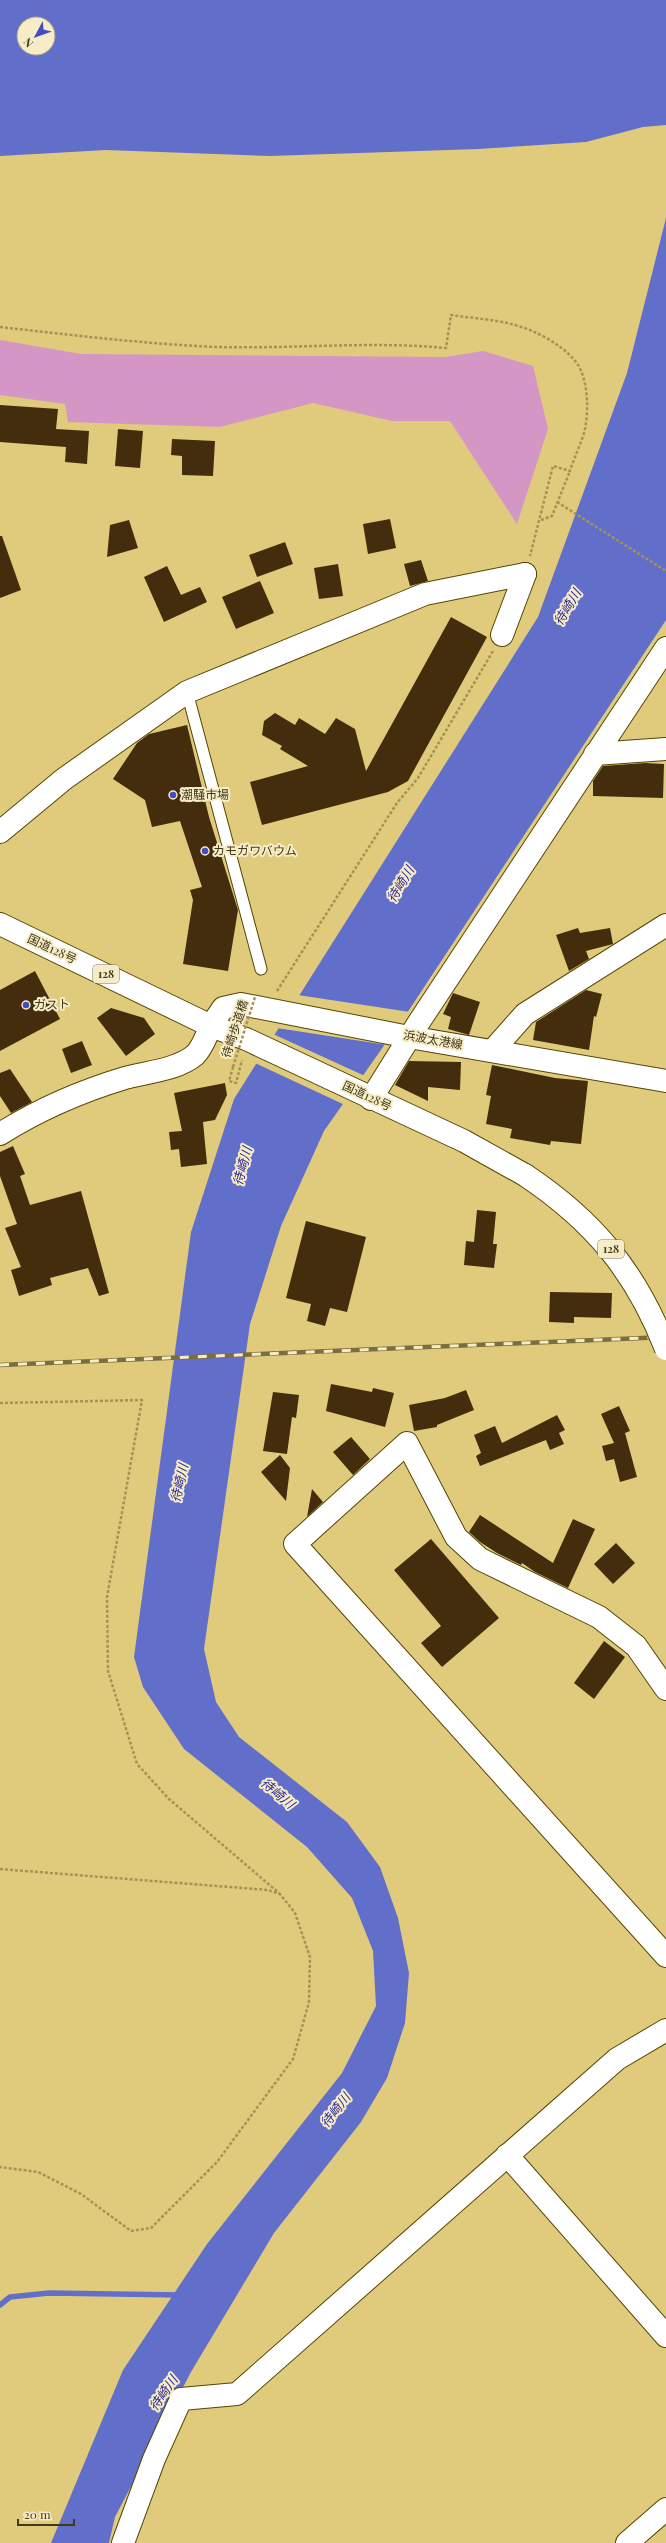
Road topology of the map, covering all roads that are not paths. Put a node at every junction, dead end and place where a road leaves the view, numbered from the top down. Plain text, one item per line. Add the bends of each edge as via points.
1 (502, 635) road end
2 (666, 648) edge
3 (188, 692) junction
4 (666, 749) edge
5 (595, 754) junction
6 (0, 832) edge
7 (0, 924) edge
8 (666, 925) edge
9 (261, 969) dead end
10 (211, 1026) junction
11 (400, 1034) junction
12 (493, 1050) junction
13 (666, 1081) edge
14 (364, 1095) junction
15 (2, 1130) edge
16 (666, 1349) edge
17 (666, 1689) edge
18 (666, 1956) edge
19 (666, 2030) edge
20 (507, 2155) junction
21 (666, 2336) edge
22 (666, 2509) edge
23 (123, 2543) edge
24 (627, 2543) edge

1 - 3 main road via 525,574 425,594
2 - 5 main road
3 - 6 main road via 64,779
3 - 9 lane
4 - 5 main road
5 - 11 main road
7 - 10 main road, 国道128号 / 128
8 - 12 main road via 525,1014
10 - 11 main road, 浜波太港線 via 223,1008 229,1005 265,1000
10 - 14 main road, 国道128号 / 128 via 245,1047
10 - 15 main road via 201,1047 178,1064 124,1078 82,1093
11 - 12 main road, 浜波太港線
11 - 14 main road
12 - 13 main road, 浜波太港線
14 - 16 main road, 国道128号 / 128, bridge via 464,1141 525,1174 578,1215 614,1252 641,1292
17 - 18 main road via 636,1646 598,1617 480,1559 456,1537 407,1443 295,1544
19 - 20 main road via 617,2059
20 - 21 main road
20 - 23 main road via 237,2394 181,2399 154,2459
22 - 24 main road

